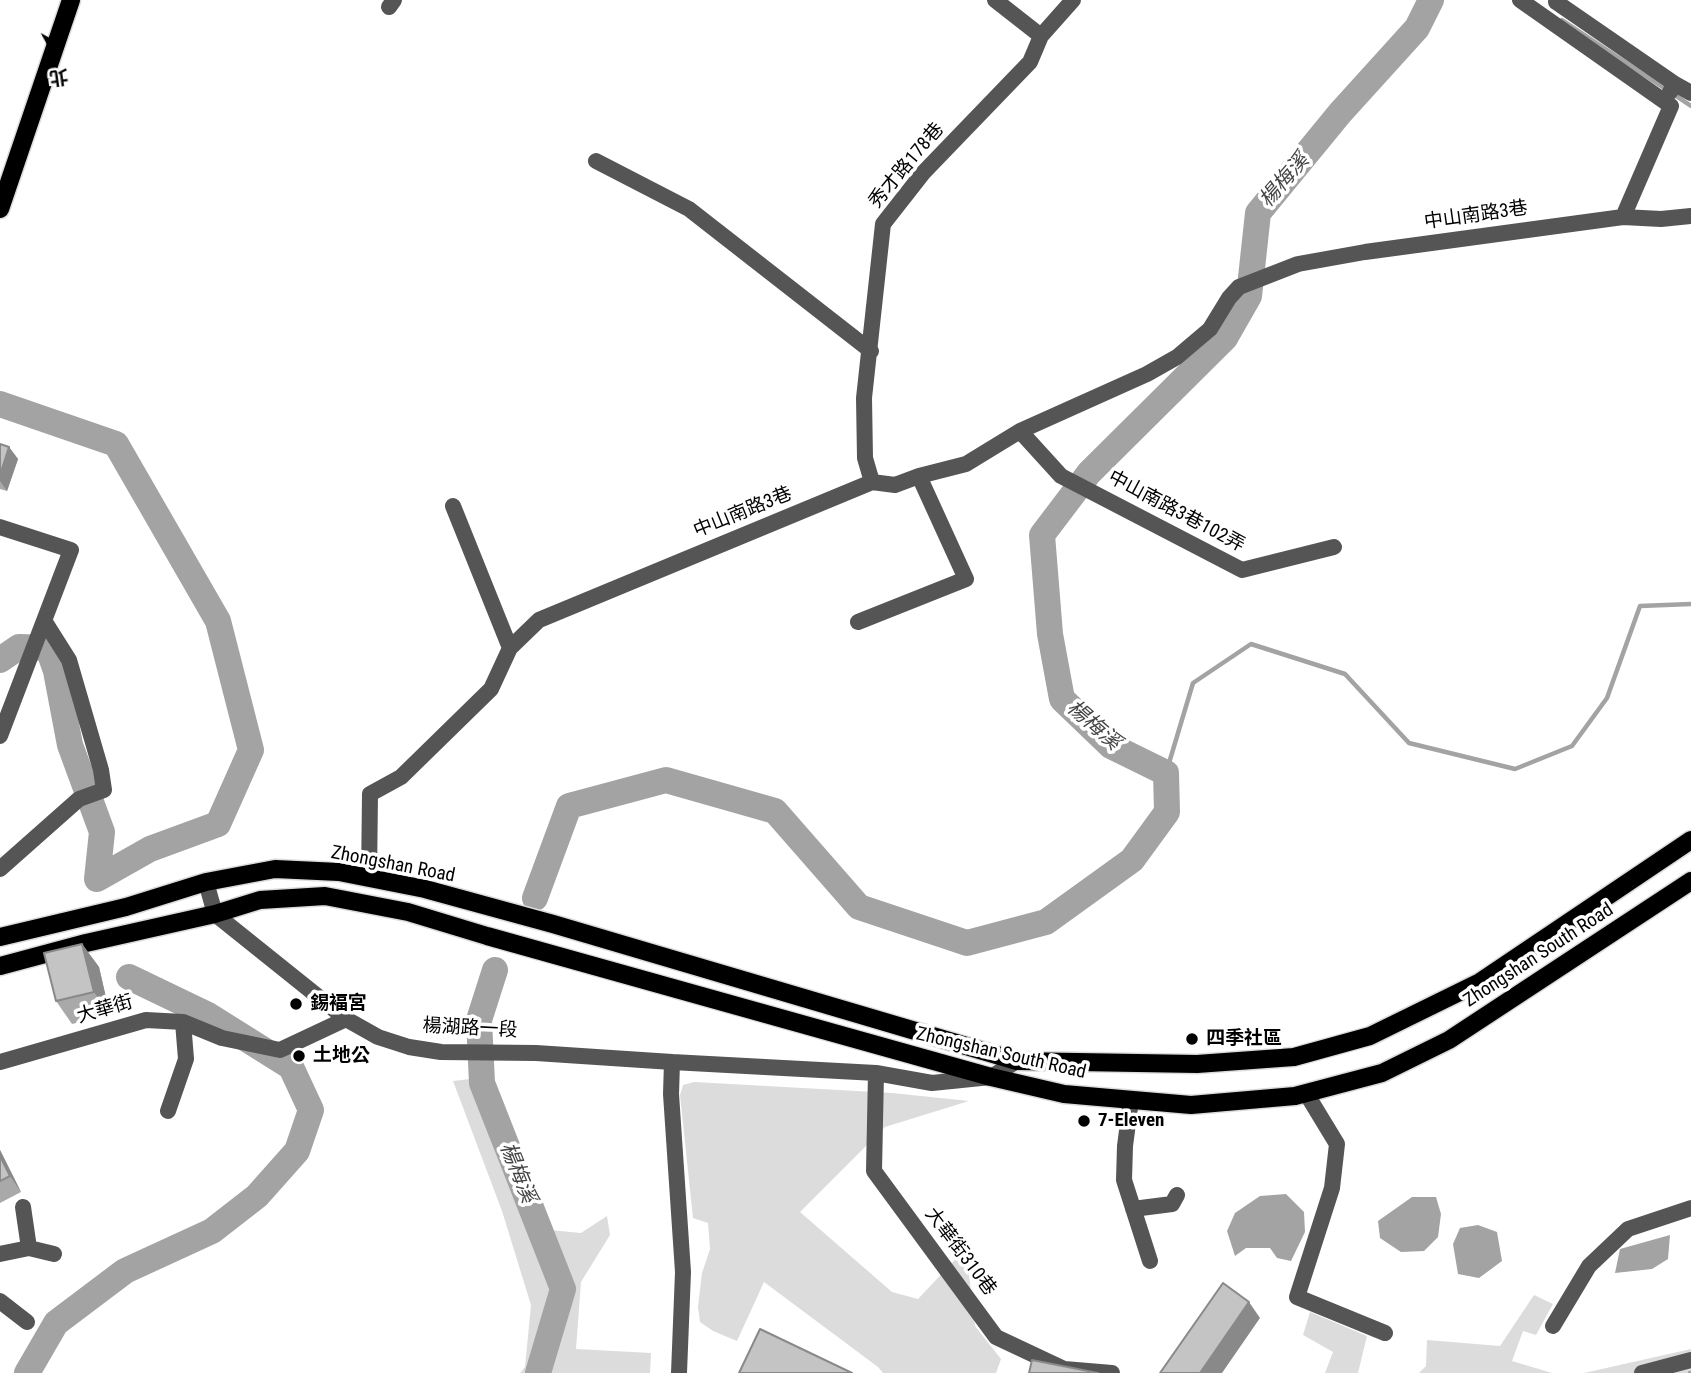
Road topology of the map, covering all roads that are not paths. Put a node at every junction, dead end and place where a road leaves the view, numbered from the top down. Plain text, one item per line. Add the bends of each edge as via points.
1 (71, 0) edge
2 (995, 0) edge
3 (1073, 0) edge
4 (1520, 0) edge
5 (1558, 0) edge
6 (1041, 36) junction
7 (1675, 85) junction
8 (1691, 93) edge
9 (1665, 100) junction
10 (596, 161) dead end
11 (0, 209) edge
12 (1691, 216) edge
13 (1623, 217) junction
14 (871, 351) junction
15 (1020, 431) junction
16 (919, 476) junction
17 (872, 482) junction
18 (453, 506) dead end
19 (0, 527) edge
20 (1334, 547) dead end
21 (858, 622) dead end
22 (43, 628) junction
23 (510, 648) junction
24 (0, 736) edge
25 (1691, 840) edge
26 (0, 869) edge
27 (369, 878) junction
28 (1691, 881) edge
29 (206, 882) junction
30 (215, 914) junction
31 (553, 924) joint
32 (0, 937) edge
33 (0, 966) edge
34 (346, 1019) junction
35 (183, 1022) junction
36 (1017, 1061) junction
37 (0, 1062) edge
38 (672, 1062) junction
39 (876, 1073) junction
40 (991, 1077) junction
41 (1306, 1093) junction
42 (1131, 1100) junction
43 (168, 1111) dead end
44 (1177, 1195) dead end
45 (23, 1206) dead end
46 (1691, 1208) edge
47 (1133, 1209) junction
48 (29, 1248) junction
49 (0, 1254) edge
50 (54, 1254) dead end
51 (1150, 1261) dead end
52 (0, 1301) edge
53 (27, 1322) dead end
54 (1553, 1326) dead end
55 (1385, 1333) dead end
56 (1691, 1360) edge
57 (679, 1373) edge
58 (1112, 1373) edge
59 (1642, 1373) edge

1 - 11 main road
2 - 6 street
3 - 6 street, 秀才路178巷
4 - 9 street
5 - 7 street
6 - 14 street, 秀才路178巷 via 1030,62 923,173 883,224
7 - 8 street
7 - 9 street
9 - 13 street via 1671,106
10 - 14 street via 689,209
12 - 13 street, 中山南路3巷
13 - 15 street, 中山南路3巷 via 1298,264 1239,287 1210,329 1177,357
14 - 17 street, 秀才路178巷 via 864,398 865,458
15 - 16 street, 中山南路3巷 via 967,464
15 - 20 street, 中山南路3巷102弄 via 1061,476 1242,570
16 - 17 street, 中山南路3巷 via 895,485
16 - 21 street via 966,579
17 - 23 street, 中山南路3巷 via 539,620
18 - 23 street
19 - 22 street via 71,550
22 - 24 street
22 - 26 street via 69,660 104,790 79,799
23 - 27 street, 中山南路3巷 via 491,689 401,777 370,793
25 - 36 main road, Zhongshan South Road via 1480,982 1370,1036 1294,1057 1197,1064
27 - 29 main road, Zhongshan Road via 275,869
27 - 31 main road, Zhongshan Road
28 - 41 main road, Zhongshan South Road via 1449,1040 1382,1073
29 - 30 street
29 - 32 main road, Zhongshan Road via 126,907
30 - 33 main road
30 - 34 street, 楊湖路一段
30 - 40 main road, Zhongshan South Road via 260,900 325,896 408,912
31 - 36 main road, Zhongshan South Road
34 - 35 street, 大華街 via 280,1050 222,1038
34 - 38 street, 楊湖路一段 via 378,1037 441,1052
35 - 37 street, 大華街 via 146,1020
35 - 43 street via 186,1059
36 - 40 street, 楊湖路一段
38 - 39 street, 楊湖路一段
38 - 57 street via 682,1272
39 - 40 street, 楊湖路一段 via 932,1083
39 - 58 street, 大華街310巷 via 874,1171 996,1336 1064,1368
40 - 42 main road, Zhongshan South Road via 1064,1094
41 - 42 main road, Zhongshan South Road via 1191,1105
41 - 55 street via 1336,1143 1332,1188 1297,1297
42 - 47 street via 1124,1180
44 - 47 street via 1172,1204
45 - 48 street
46 - 54 street via 1628,1228 1589,1266
47 - 51 street
48 - 49 street
48 - 50 street
52 - 53 street
56 - 59 street

